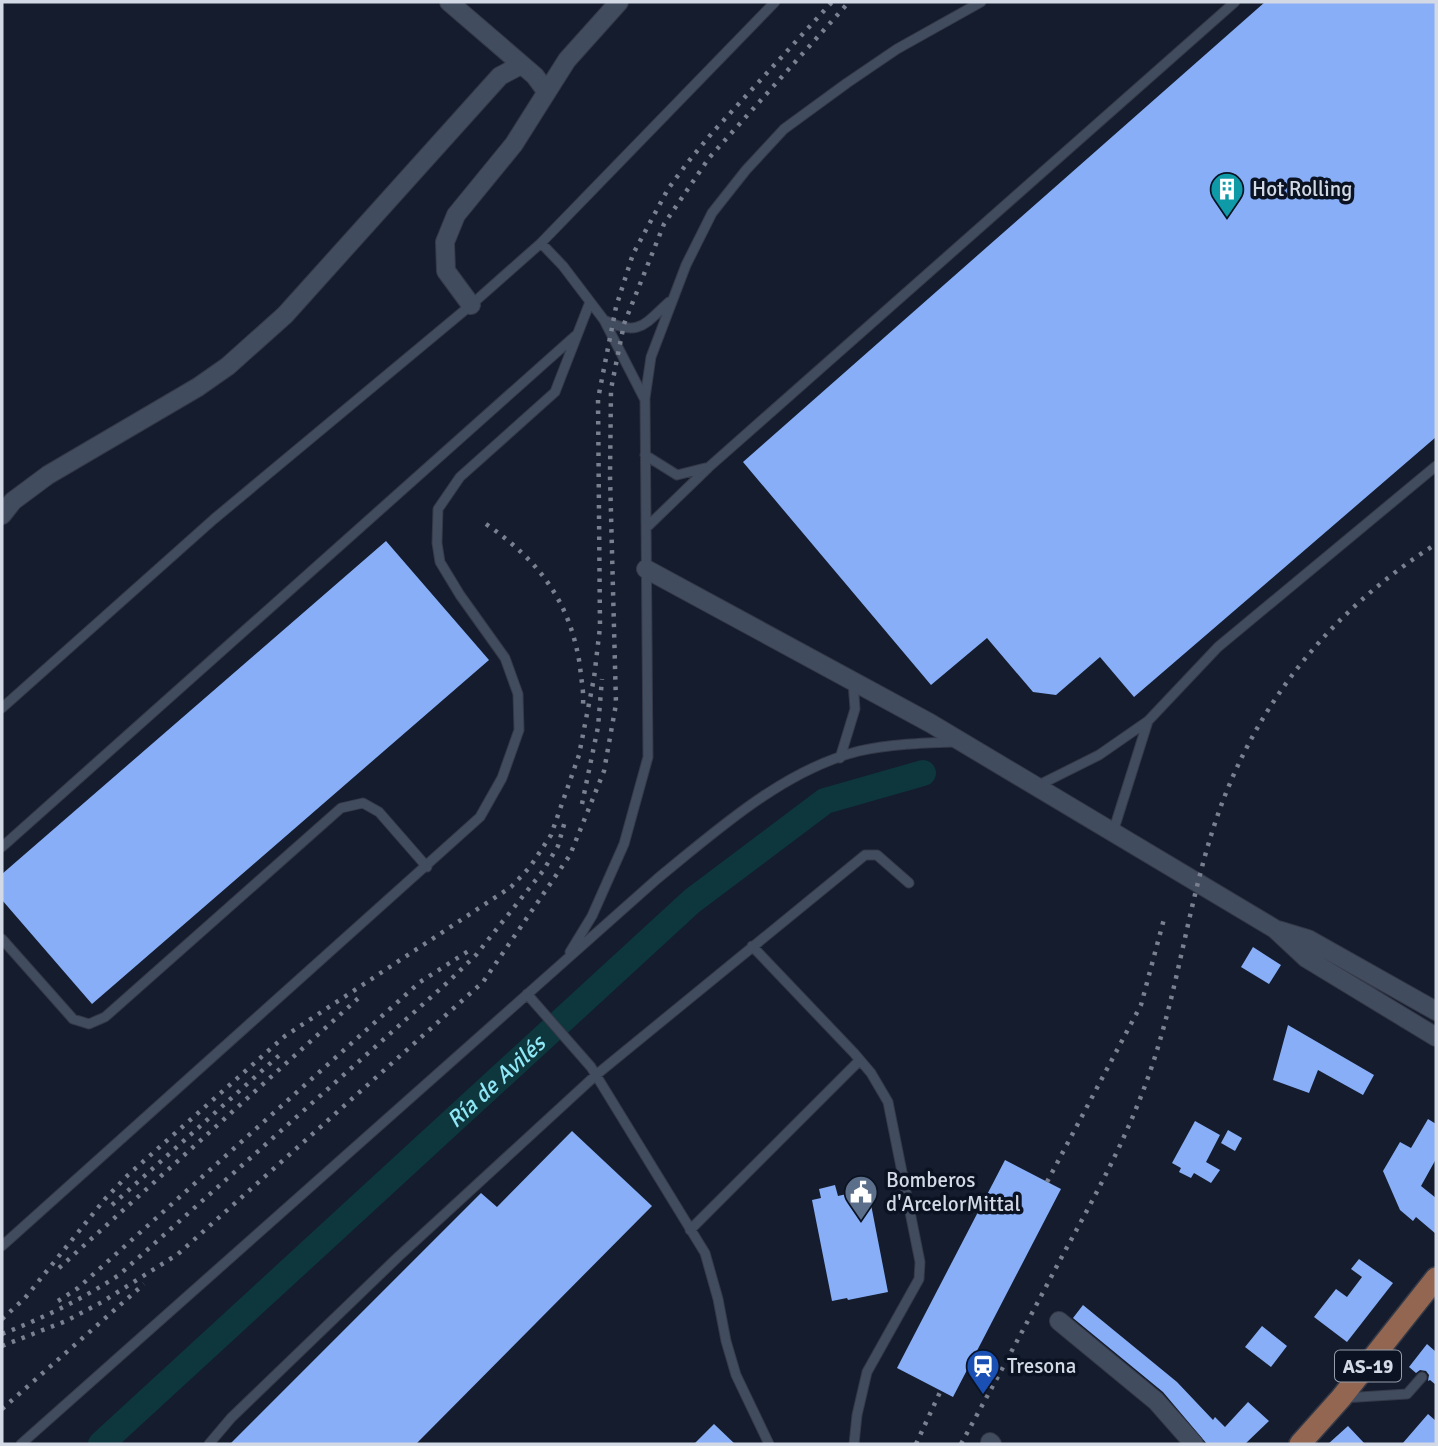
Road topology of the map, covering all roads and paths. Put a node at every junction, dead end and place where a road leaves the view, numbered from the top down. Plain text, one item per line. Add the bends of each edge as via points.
1 (449, 2) edge
2 (618, 2) edge
3 (775, 2) edge
4 (981, 2) edge
5 (1235, 2) edge
6 (521, 65) junction
7 (546, 91) junction
8 (541, 243) junction
9 (672, 298) junction
10 (590, 302) junction
11 (471, 305) junction
12 (604, 320) junction
13 (578, 334) junction
14 (645, 400) junction
15 (645, 455) junction
16 (1436, 466) edge
17 (709, 467) junction
18 (2, 515) edge
19 (646, 528) junction
20 (646, 569) junction
21 (853, 681) junction
22 (2, 708) edge
23 (1148, 722) junction
24 (962, 742) junction
25 (841, 758) junction
26 (1037, 786) junction
27 (1113, 832) junction
28 (2, 847) edge
29 (427, 867) junction
30 (909, 883) dead end
31 (1275, 929) junction
32 (2, 939) edge
33 (752, 946) junction
34 (564, 962) junction
35 (527, 994) junction
36 (1436, 1011) edge
37 (1436, 1037) edge
38 (860, 1060) junction
39 (593, 1071) junction
40 (690, 1230) junction
41 (2, 1246) edge
42 (1435, 1286) edge
43 (1059, 1321) dead end
44 (1422, 1377) dead end
45 (1341, 1398) junction
46 (21, 1444) edge
47 (209, 1444) edge
48 (769, 1444) edge
49 (854, 1444) edge
50 (1194, 1444) edge
51 (1300, 1444) edge

1 - 6 street
2 - 7 street
3 - 8 lane
4 - 9 lane via 897,49 784,130 712,213
5 - 17 lane
6 - 7 street
6 - 18 street via 500,76 285,315 228,366 48,475
7 - 11 street via 513,144 456,215 445,242 446,271
8 - 10 lane
8 - 11 lane
9 - 12 lane via 643,326 623,328
9 - 14 lane via 651,357
10 - 12 lane
10 - 13 lane
11 - 22 lane via 214,519
12 - 14 lane
13 - 28 lane
13 - 29 lane via 555,392 460,477 439,509 440,562 505,659 518,694 519,730 502,778 480,817
14 - 15 lane
15 - 17 lane via 677,475
15 - 19 lane
16 - 23 lane via 1218,647
17 - 19 lane
19 - 20 lane
20 - 21 street
20 - 34 lane via 648,757 624,844 593,916
21 - 24 street
21 - 25 lane via 855,709
23 - 26 lane via 1099,755
23 - 27 lane
24 - 25 lane via 915,743
24 - 26 street
25 - 34 lane via 751,803
26 - 27 street
27 - 31 street
29 - 32 lane via 380,812 363,803 341,808 105,1017 89,1024 73,1019
29 - 41 lane
30 - 33 lane via 877,855 865,855
31 - 36 street via 1308,939
31 - 37 street via 1306,958
33 - 38 lane
33 - 39 lane
34 - 35 lane
35 - 39 lane
35 - 46 lane
38 - 40 lane
38 - 49 lane via 888,1102 920,1262 919,1279 867,1372
39 - 40 lane
39 - 47 lane
40 - 48 lane via 705,1253 736,1375
42 - 45 main road, AS-19
43 - 50 street via 1156,1401
44 - 45 lane via 1407,1394
45 - 51 main road, AS-19

